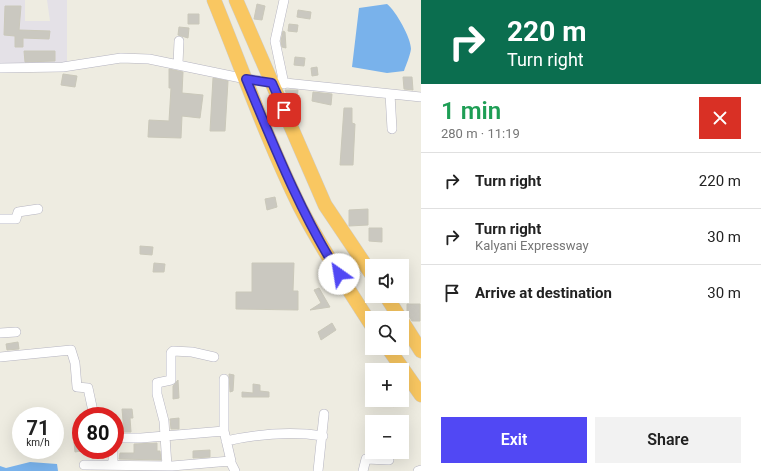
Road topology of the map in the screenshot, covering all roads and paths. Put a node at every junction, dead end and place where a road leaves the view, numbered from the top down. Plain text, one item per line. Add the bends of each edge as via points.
1 (214, 0) edge
2 (236, 0) edge
3 (243, 0) edge
4 (284, 0) edge
5 (179, 41) dead end
6 (178, 64) junction
7 (0, 68) edge
8 (246, 79) junction
9 (278, 83) junction
10 (390, 94) junction
11 (421, 97) edge
12 (392, 129) dead end
13 (38, 209) dead end
14 (0, 219) edge
15 (365, 265) edge
16 (365, 315) edge
17 (16, 332) dead end
18 (409, 332) edge
19 (0, 333) edge
20 (421, 351) edge
21 (393, 355) edge
22 (0, 357) edge
23 (214, 357) dead end
24 (224, 379) dead end
25 (421, 395) edge
26 (92, 407) edge
27 (324, 414) dead end
28 (224, 431) junction
29 (165, 436) junction
30 (323, 436) junction
31 (124, 438) edge
32 (226, 441) junction
33 (113, 459) edge
34 (389, 460) dead end
35 (231, 461) junction
36 (84, 465) dead end
37 (113, 465) junction
38 (167, 466) junction
39 (421, 470) edge
40 (235, 471) edge
41 (318, 471) edge
42 (363, 471) edge
43 (418, 471) edge

1 - 8 highway
2 - 9 highway
3 - 9 street
4 - 9 street via 275,41
5 - 6 street
6 - 7 street via 135,58 63,67
6 - 8 street
8 - 9 street
8 - 16 highway via 301,207
9 - 10 street
9 - 15 highway via 325,205
10 - 11 street
10 - 12 street
13 - 14 street via 18,212 14,220
17 - 19 street
18 - 20 highway
21 - 25 highway
22 - 26 street via 71,350 77,387 88,388
23 - 29 street via 192,352 171,353 171,380 157,383
24 - 28 street
27 - 30 street
28 - 29 street
28 - 32 street
29 - 31 street
29 - 38 street
30 - 32 street via 259,434
30 - 41 street
32 - 35 street
33 - 37 street
34 - 42 street via 366,459
35 - 38 street
35 - 40 street
36 - 37 street
37 - 38 street
39 - 43 street

